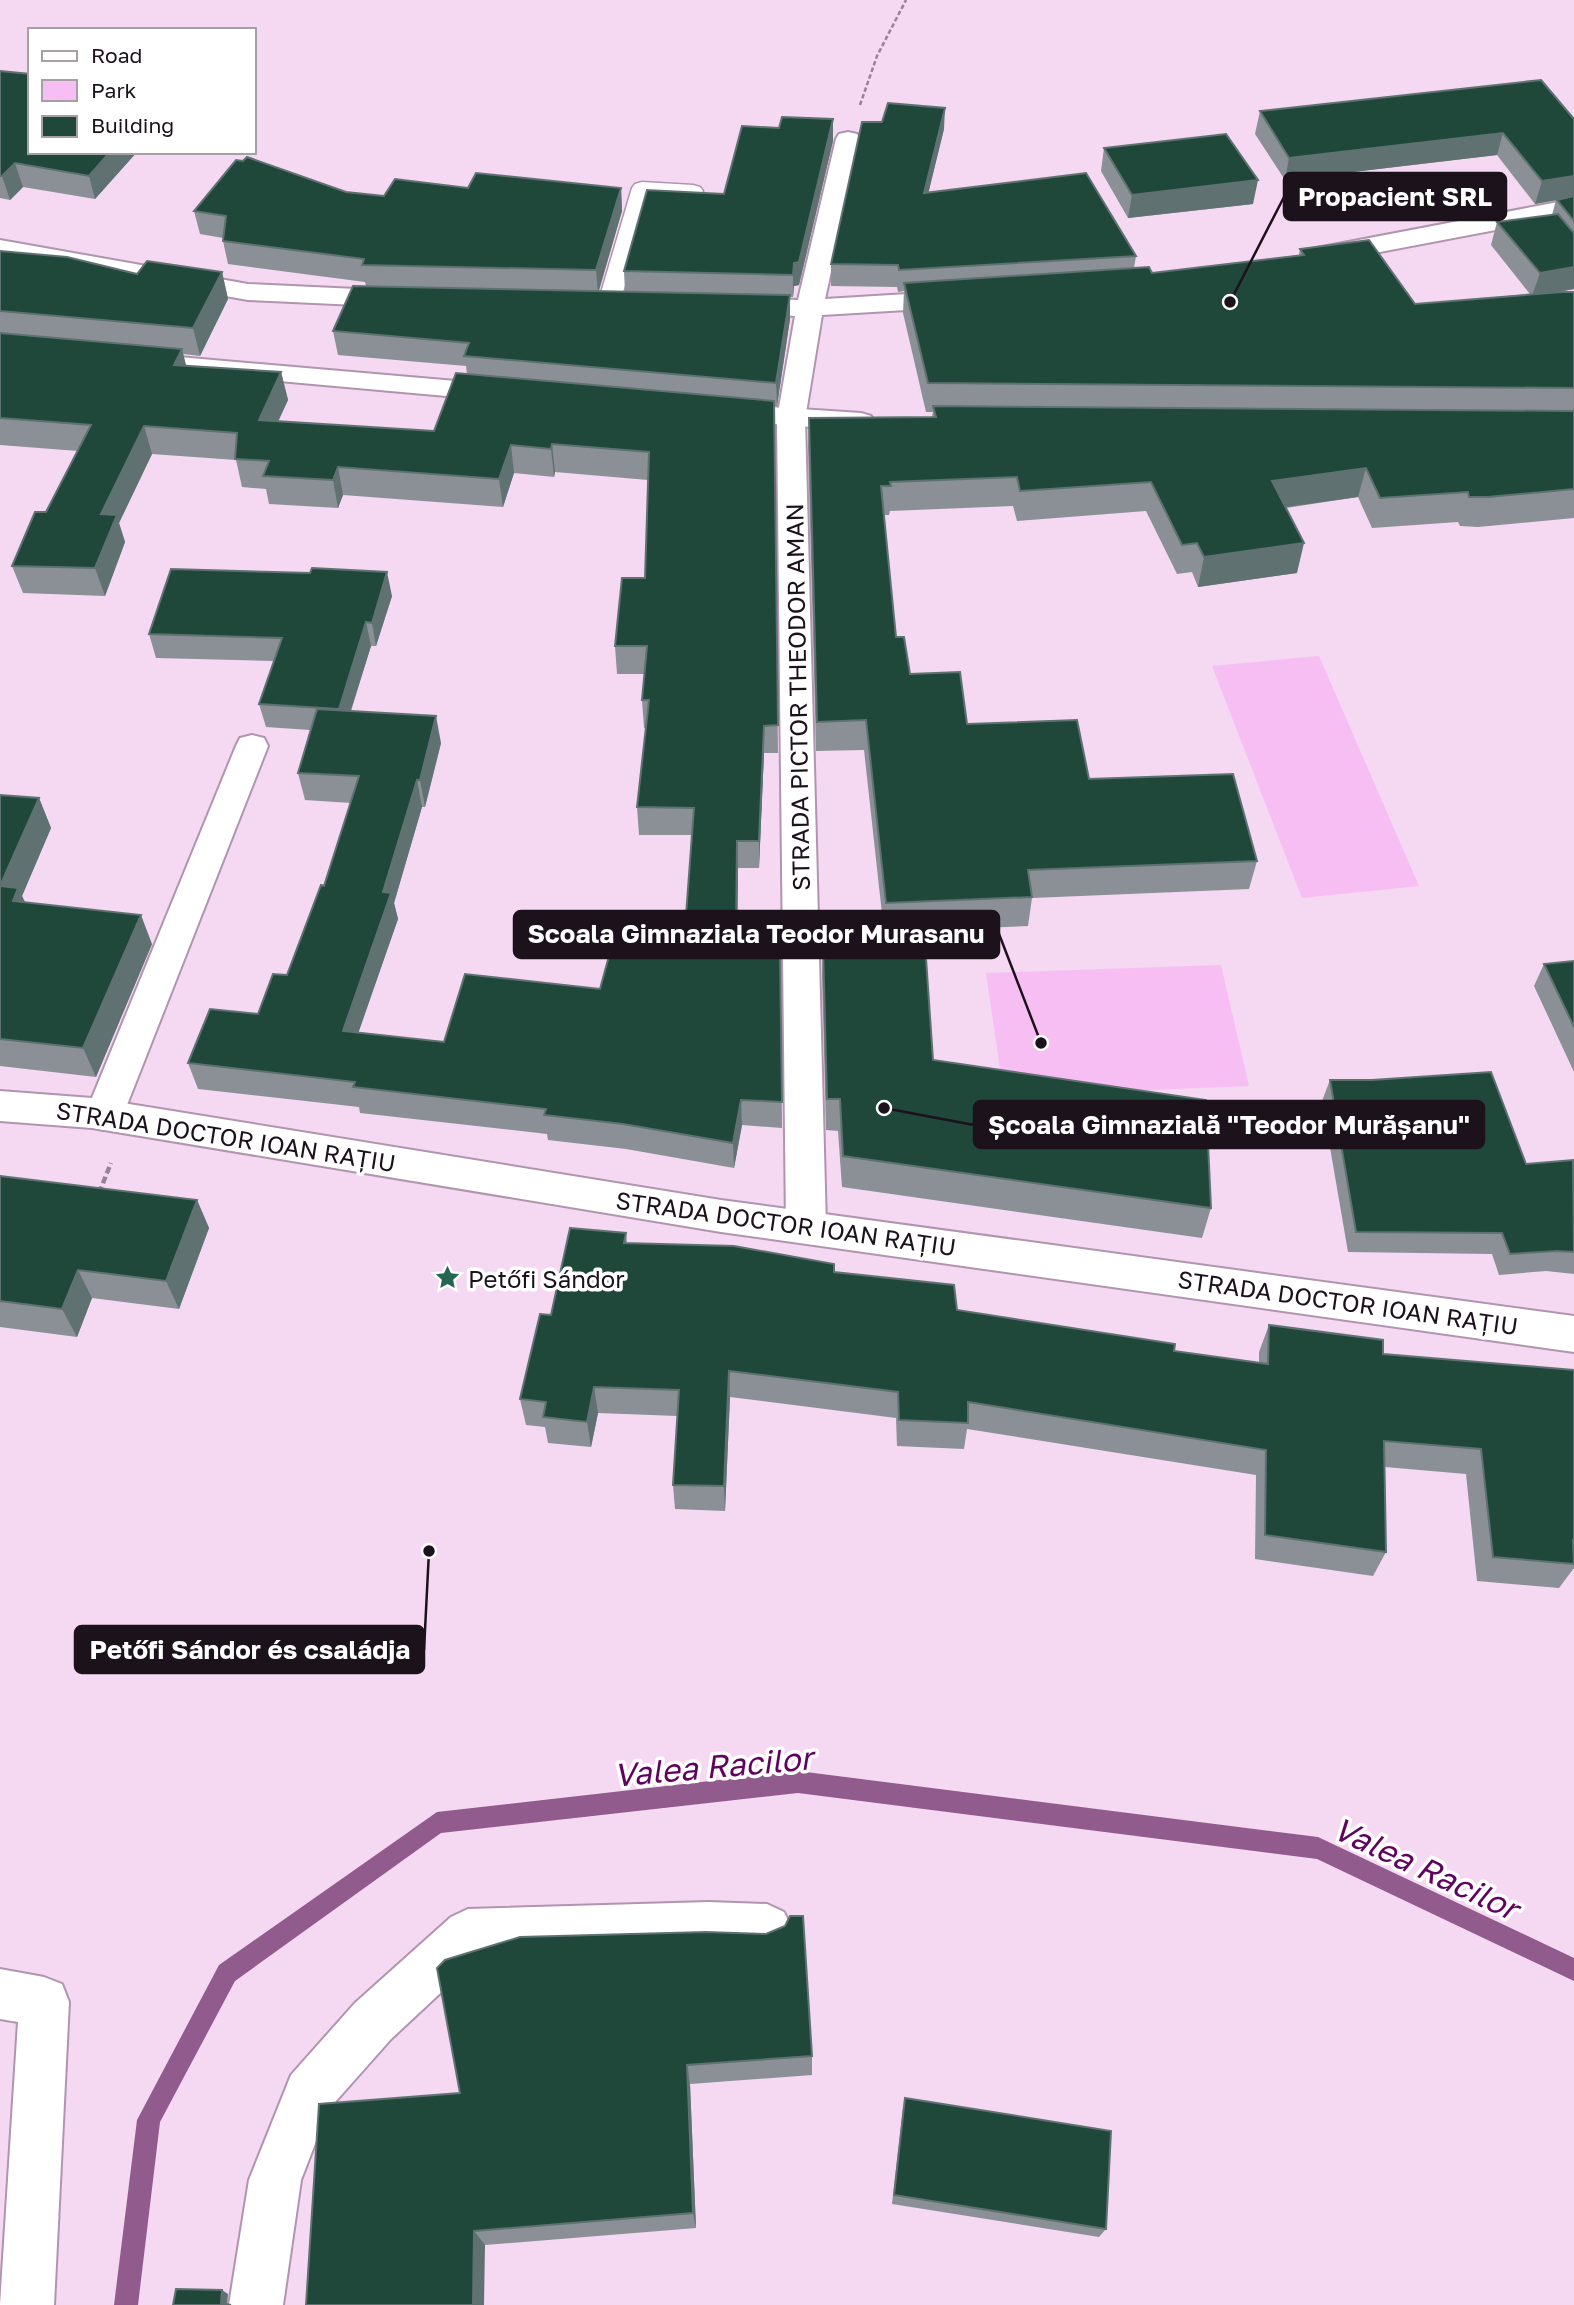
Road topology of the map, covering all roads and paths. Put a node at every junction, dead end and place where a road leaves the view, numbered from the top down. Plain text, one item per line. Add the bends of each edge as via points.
1 (906, 0) edge
2 (848, 139) joint
3 (693, 191) edge
4 (1569, 215) edge
5 (0, 248) edge
6 (1293, 260) edge
7 (985, 297) edge
8 (432, 300) edge
9 (582, 303) edge
10 (609, 303) junction
11 (636, 304) edge
12 (716, 306) edge
13 (810, 307) junction
14 (106, 358) edge
15 (529, 396) edge
16 (695, 411) edge
17 (791, 419) junction
18 (884, 422) edge
19 (252, 746) dead end
20 (0, 1106) edge
21 (117, 1118) junction
22 (95, 1204) edge
23 (807, 1226) junction
24 (1574, 1334) edge
25 (767, 1929) dead end
26 (0, 1994) edge
27 (27, 2305) edge
28 (256, 2305) edge

1 - 2 path via 877,56
2 - 13 street
3 - 10 lane via 642,188
4 - 6 street
5 - 8 street via 256,293
7 - 13 street
9 - 10 street
10 - 11 street
12 - 13 street
13 - 17 street, STRADA PICTOR THEODOR AMAN
14 - 15 street
16 - 17 street
17 - 18 street
17 - 23 street, STRADA PICTOR THEODOR AMAN
19 - 21 street
20 - 21 street, STRADA DOCTOR IOAN RAȚIU
21 - 22 path
21 - 23 street, STRADA DOCTOR IOAN RAȚIU
23 - 24 street, STRADA DOCTOR IOAN RAȚIU
25 - 28 street via 468,1934 373,2021 309,2093 275,2180
26 - 27 street via 44,2002

